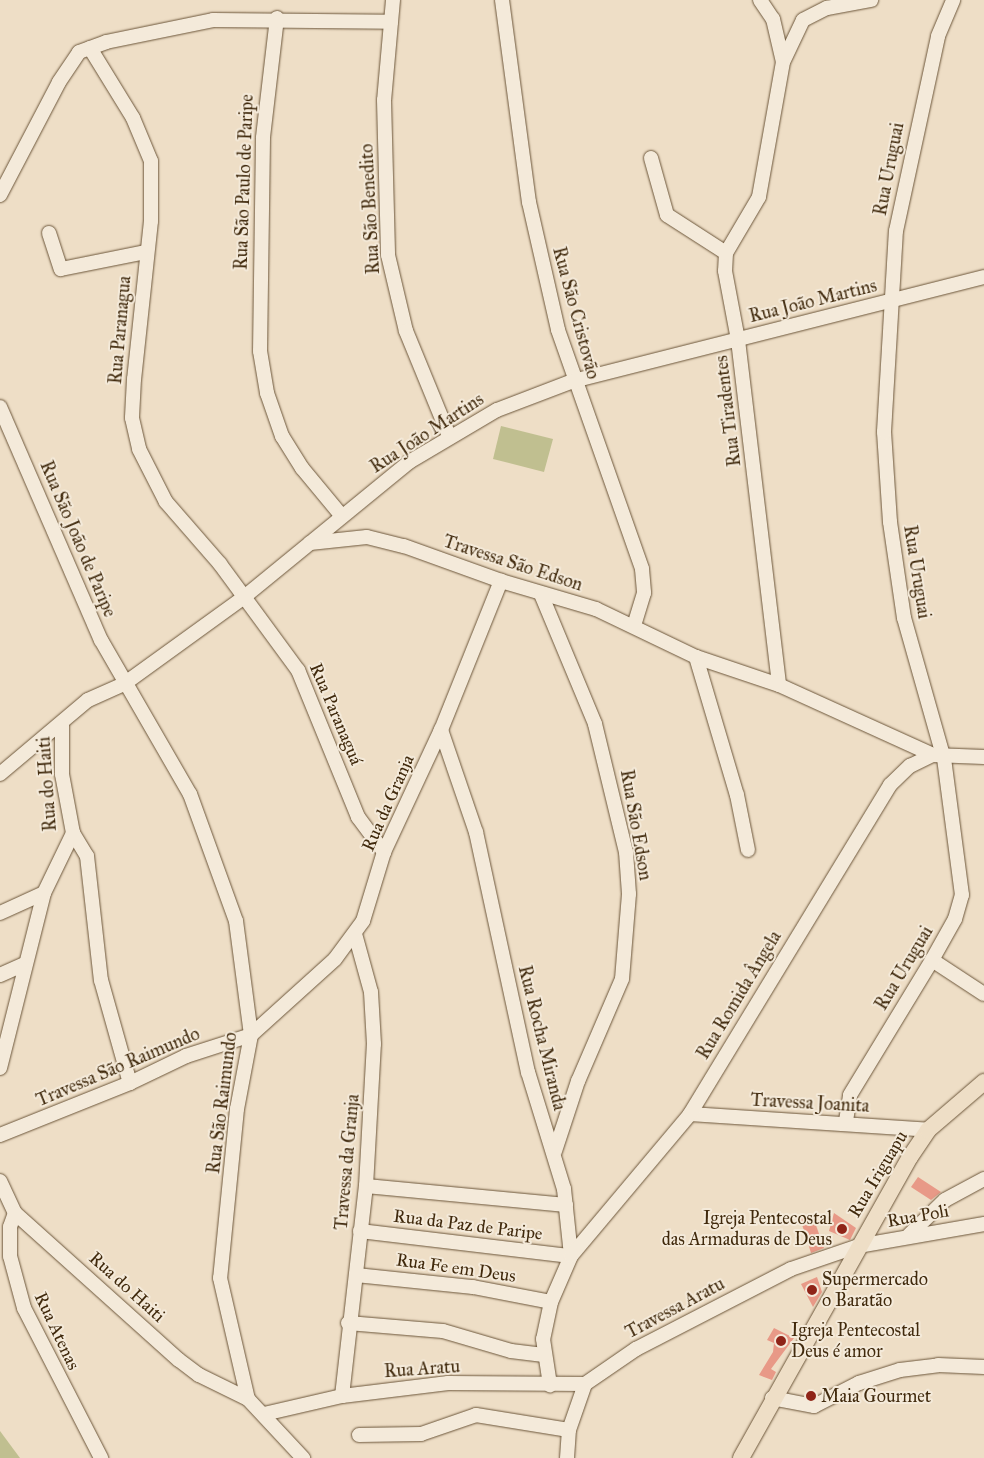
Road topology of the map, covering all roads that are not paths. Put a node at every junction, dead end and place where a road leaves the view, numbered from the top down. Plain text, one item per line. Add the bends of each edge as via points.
1 (393, 0) edge
2 (502, 0) edge
3 (760, 0) edge
4 (871, 0) edge
5 (952, 0) edge
6 (277, 18) junction
7 (390, 22) junction
8 (90, 48) junction
9 (783, 62) junction
10 (651, 158) dead end
11 (0, 194) edge
12 (49, 233) dead end
13 (146, 252) junction
14 (726, 253) junction
15 (984, 277) edge
16 (890, 301) junction
17 (738, 340) junction
18 (573, 381) junction
19 (0, 407) edge
20 (449, 436) junction
21 (341, 515) junction
22 (310, 543) junction
23 (501, 581) junction
24 (541, 594) junction
25 (243, 598) junction
26 (634, 625) junction
27 (696, 657) junction
28 (124, 684) junction
29 (779, 685) junction
30 (62, 725) junction
31 (441, 730) junction
32 (939, 757) junction
33 (984, 757) edge
34 (0, 774) edge
35 (72, 833) junction
36 (748, 850) dead end
37 (384, 852) junction
38 (44, 894) junction
39 (0, 913) edge
40 (355, 934) junction
41 (932, 960) junction
42 (24, 964) junction
43 (0, 975) edge
44 (984, 994) edge
45 (251, 1035) junction
46 (0, 1068) edge
47 (984, 1082) edge
48 (130, 1083) junction
49 (690, 1114) junction
50 (846, 1121) junction
51 (928, 1130) junction
52 (0, 1135) edge
53 (555, 1151) junction
54 (984, 1179) edge
55 (0, 1181) edge
56 (366, 1186) junction
57 (566, 1205) junction
58 (9, 1211) edge
59 (984, 1224) edge
60 (360, 1231) junction
61 (909, 1235) junction
62 (858, 1246) junction
63 (571, 1256) junction
64 (356, 1275) junction
65 (551, 1302) junction
66 (348, 1323) junction
67 (544, 1355) junction
68 (984, 1367) edge
69 (585, 1384) junction
70 (550, 1385) junction
71 (342, 1396) junction
72 (772, 1398) junction
73 (248, 1399) junction
74 (264, 1414) junction
75 (569, 1430) junction
76 (359, 1435) dead end
77 (101, 1458) edge
78 (303, 1458) edge
79 (567, 1458) edge
80 (741, 1458) edge

1 - 7 street, Rua São Benedito
2 - 18 street, Rua São Cristovão via 529,202
3 - 9 street via 773,19
4 - 9 street via 827,8 803,20
5 - 16 street, Rua Uruguai via 938,36 915,134 896,231
6 - 7 street
6 - 8 street via 178,25
6 - 21 street, Rua São Paulo de Paripe via 263,138 260,351 267,394 282,436 302,468
7 - 20 street, Rua São Benedito via 384,100 388,255 406,331
8 - 11 street via 70,62
8 - 13 street, Rua Paranagua via 133,118 150,161 152,221
9 - 14 street via 759,197
10 - 14 street via 667,215
12 - 13 street via 57,265 66,269
13 - 25 street, Rua Paranagua via 132,418 139,449 166,502
14 - 17 street, Rua Tiradentes
15 - 16 street, Rua João Martins
16 - 17 street, Rua João Martins
16 - 32 street, Rua Uruguai via 884,432 890,522 904,618
17 - 18 street, Rua João Martins
17 - 29 street, Rua Tiradentes
18 - 20 street, Rua João Martins via 529,395
18 - 26 street, Rua São Cristovão via 642,569 644,593
19 - 28 street, Rua São João de Paripe
20 - 21 street, Rua João Martins
21 - 22 street, Rua João Martins
22 - 23 street, Travessa São Edson via 377,538
22 - 25 street, Rua João Martins
23 - 24 street, Travessa São Edson
23 - 31 street, Rua da Granja
24 - 26 street, Travessa São Edson
24 - 53 street, Rua São Edson via 595,724 626,852 629,894 622,979 578,1081
25 - 28 street, Rua João Martins
25 - 37 street, Rua Paranaguá via 298,670 358,817
26 - 27 street, Travessa São Edson
27 - 29 street, Travessa São Edson
27 - 36 street via 737,795
28 - 30 street, Rua João Martins via 88,700
28 - 45 street, Rua São Raimundo via 190,794 214,849 236,921
29 - 32 street, Travessa São Edson
30 - 34 street, Rua João Martins
30 - 35 street, Rua do Haiti via 62,774
31 - 37 street, Rua da Granja
31 - 53 street, Rua Rocha Miranda via 476,832 528,1072
32 - 33 street
32 - 41 street, Rua Uruguai via 962,895 955,919
32 - 49 street, Rua Romida Ângela via 910,766 890,785
35 - 38 street, Rua do Haiti
35 - 48 street via 87,856 101,980
37 - 40 street, Rua da Granja via 372,897
38 - 39 street
38 - 42 street, Rua do Haiti
40 - 45 street, Rua da Granja via 302,993
40 - 56 street, Travessa da Granja via 371,992 374,1044
41 - 44 street
41 - 50 street, Rua Uruguai via 850,1095
42 - 43 street
42 - 46 street, Rua do Haiti
45 - 48 street, Travessa São Raimundo via 186,1056
45 - 73 street, Rua São Raimundo via 237,1109 220,1278
47 - 51 main road, Rua Iriguapu
48 - 52 street, Travessa São Raimundo
49 - 50 street, Travessa Joanita
49 - 63 street, Rua Romida Ângela
50 - 51 street, Travessa Joanita
51 - 62 main road, Rua Iriguapu
53 - 57 street, Rua Rocha Miranda
54 - 61 street via 945,1200
55 - 58 street, Rua do Haiti
56 - 57 street
56 - 60 street, Travessa da Granja
57 - 63 street, Rua Rocha Miranda
58 - 73 street, Rua do Haiti via 179,1360 199,1375
58 - 77 street, Rua Atenas via 10,1256 20,1299
59 - 61 street, Rua Poli
60 - 63 street, Rua da Paz de Paripe
60 - 64 street, Travessa da Granja
61 - 62 street, Rua Poli
62 - 69 street, Travessa Aratu via 791,1269 606,1366
62 - 72 main road, Rua Iriguapu
63 - 65 street, Rua Rocha Miranda
64 - 65 street, Rua Fe em Deus via 473,1287
64 - 66 street, Travessa da Granja
65 - 67 street, Rua Rocha Miranda
66 - 67 street via 443,1331 511,1351
66 - 71 street, Travessa da Granja
67 - 70 street, Rua Rocha Miranda
68 - 72 street via 938,1365 900,1370 859,1383 814,1406
69 - 70 street, Rua Aratu
69 - 75 street
70 - 71 street, Rua Aratu via 448,1383
71 - 74 street, Rua Aratu
72 - 80 main road, Rua Iriguapu
73 - 74 street, Rua do Haiti
74 - 78 street, Rua do Haiti
75 - 76 street via 476,1415 421,1434
75 - 79 street

